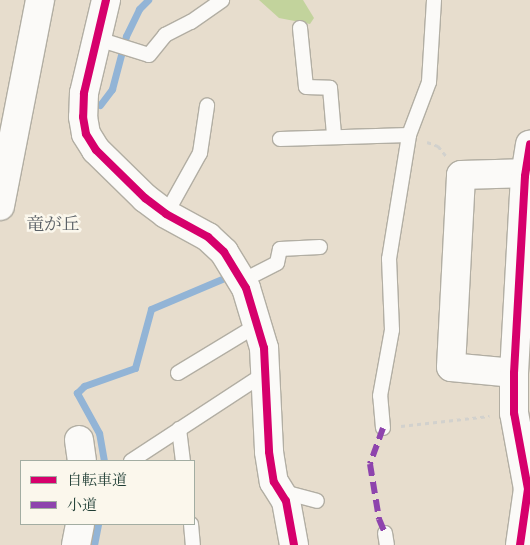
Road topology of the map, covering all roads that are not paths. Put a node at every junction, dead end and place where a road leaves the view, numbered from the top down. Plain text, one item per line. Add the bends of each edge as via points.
1 (40, 0) edge
2 (106, 0) edge
3 (222, 0) edge
4 (434, 0) edge
5 (300, 28) dead end
6 (105, 41) junction
7 (207, 106) dead end
8 (334, 135) junction
9 (409, 135) junction
10 (280, 139) dead end
11 (530, 144) edge
12 (528, 174) edge
13 (0, 206) edge
14 (166, 214) junction
15 (320, 248) dead end
16 (242, 281) junction
17 (525, 300) edge
18 (258, 324) junction
19 (267, 371) junction
20 (178, 373) dead end
21 (514, 373) junction
22 (383, 428) road end
23 (179, 430) junction
24 (132, 460) edge
25 (183, 460) edge
26 (280, 491) junction
27 (318, 501) dead end
28 (80, 525) edge
29 (191, 525) edge
30 (76, 545) edge
31 (193, 545) edge
32 (294, 545) edge
33 (520, 545) edge

1 - 13 street
2 - 6 street
3 - 6 lane via 191,22 165,35 149,56
4 - 9 lane via 429,82
5 - 8 lane via 306,87 330,88
6 - 14 street via 84,92 82,117 86,134 128,183
7 - 14 lane via 200,153
8 - 9 lane
8 - 10 lane
9 - 22 lane via 389,259 392,330 380,396
11 - 12 street
12 - 17 street
12 - 21 street via 461,175 451,367
14 - 16 street via 208,237 224,252
15 - 16 lane via 280,249 277,263
16 - 18 street
17 - 21 street
18 - 19 street
18 - 20 lane
19 - 23 lane
19 - 26 street via 269,452 274,482
21 - 33 street via 514,414 528,489
23 - 24 lane
23 - 25 lane
26 - 27 lane
26 - 32 street via 286,501
28 - 30 street
29 - 31 lane

